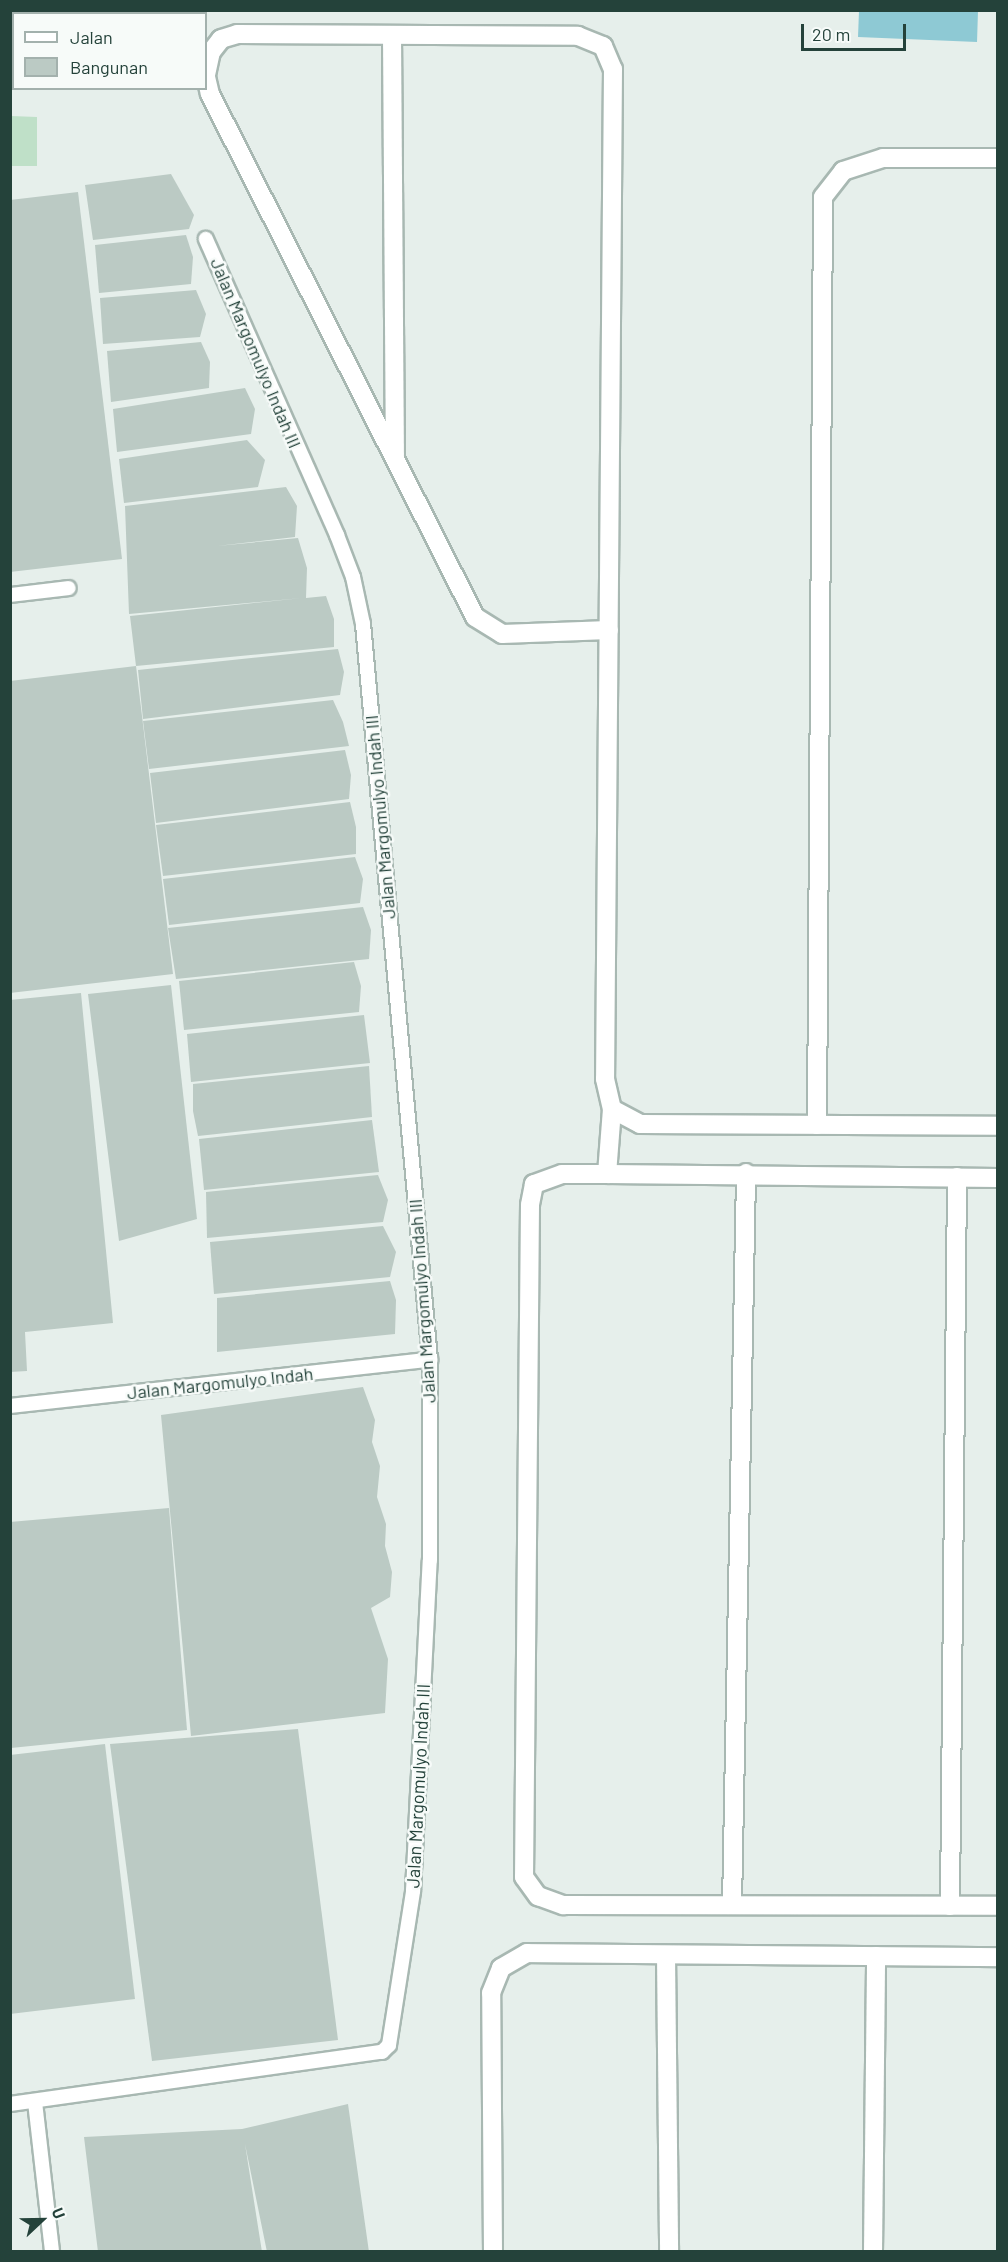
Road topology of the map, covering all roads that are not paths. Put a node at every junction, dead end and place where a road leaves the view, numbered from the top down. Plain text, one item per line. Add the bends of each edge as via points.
1 (392, 35) junction
2 (207, 71) edge
3 (207, 80) edge
4 (998, 158) edge
5 (206, 239) dead end
6 (396, 460) junction
7 (69, 588) dead end
8 (10, 596) edge
9 (609, 630) junction
10 (612, 1109) junction
11 (817, 1125) junction
12 (998, 1126) edge
13 (746, 1173) junction
14 (607, 1174) junction
15 (957, 1178) junction
16 (998, 1178) edge
17 (430, 1360) junction
18 (10, 1406) edge
19 (732, 1905) junction
20 (950, 1906) junction
21 (998, 1906) edge
22 (666, 1955) junction
23 (876, 1956) junction
24 (998, 1957) edge
25 (35, 2102) junction
26 (10, 2104) edge
27 (52, 2252) edge
28 (493, 2252) edge
29 (669, 2252) edge
30 (873, 2252) edge

1 - 2 street via 237,34 221,39 211,52
1 - 6 street
1 - 9 street via 578,36 603,46 613,69
3 - 6 street via 210,94
4 - 11 street via 883,158 843,171 823,198
5 - 17 lane, Jalan Margomulyo Indah III via 337,535 353,577 363,624
6 - 9 street via 476,617 502,633
7 - 8 lane
9 - 10 street via 605,1079
10 - 11 street via 640,1124
10 - 14 street
11 - 12 street
13 - 14 street
13 - 15 street
13 - 19 street
14 - 19 street via 562,1174 534,1184 530,1205 524,1877 538,1896 563,1905
15 - 16 street
15 - 20 street
17 - 18 lane, Jalan Margomulyo Indah
17 - 25 lane, Jalan Margomulyo Indah III via 430,1560 413,1891 389,2045 369,2056
19 - 20 street
20 - 21 street
22 - 23 street
22 - 28 street via 527,1953 501,1968 491,1993
22 - 29 street
23 - 24 street
23 - 30 street
25 - 26 lane, Jalan Margomulyo Indah III
25 - 27 lane

